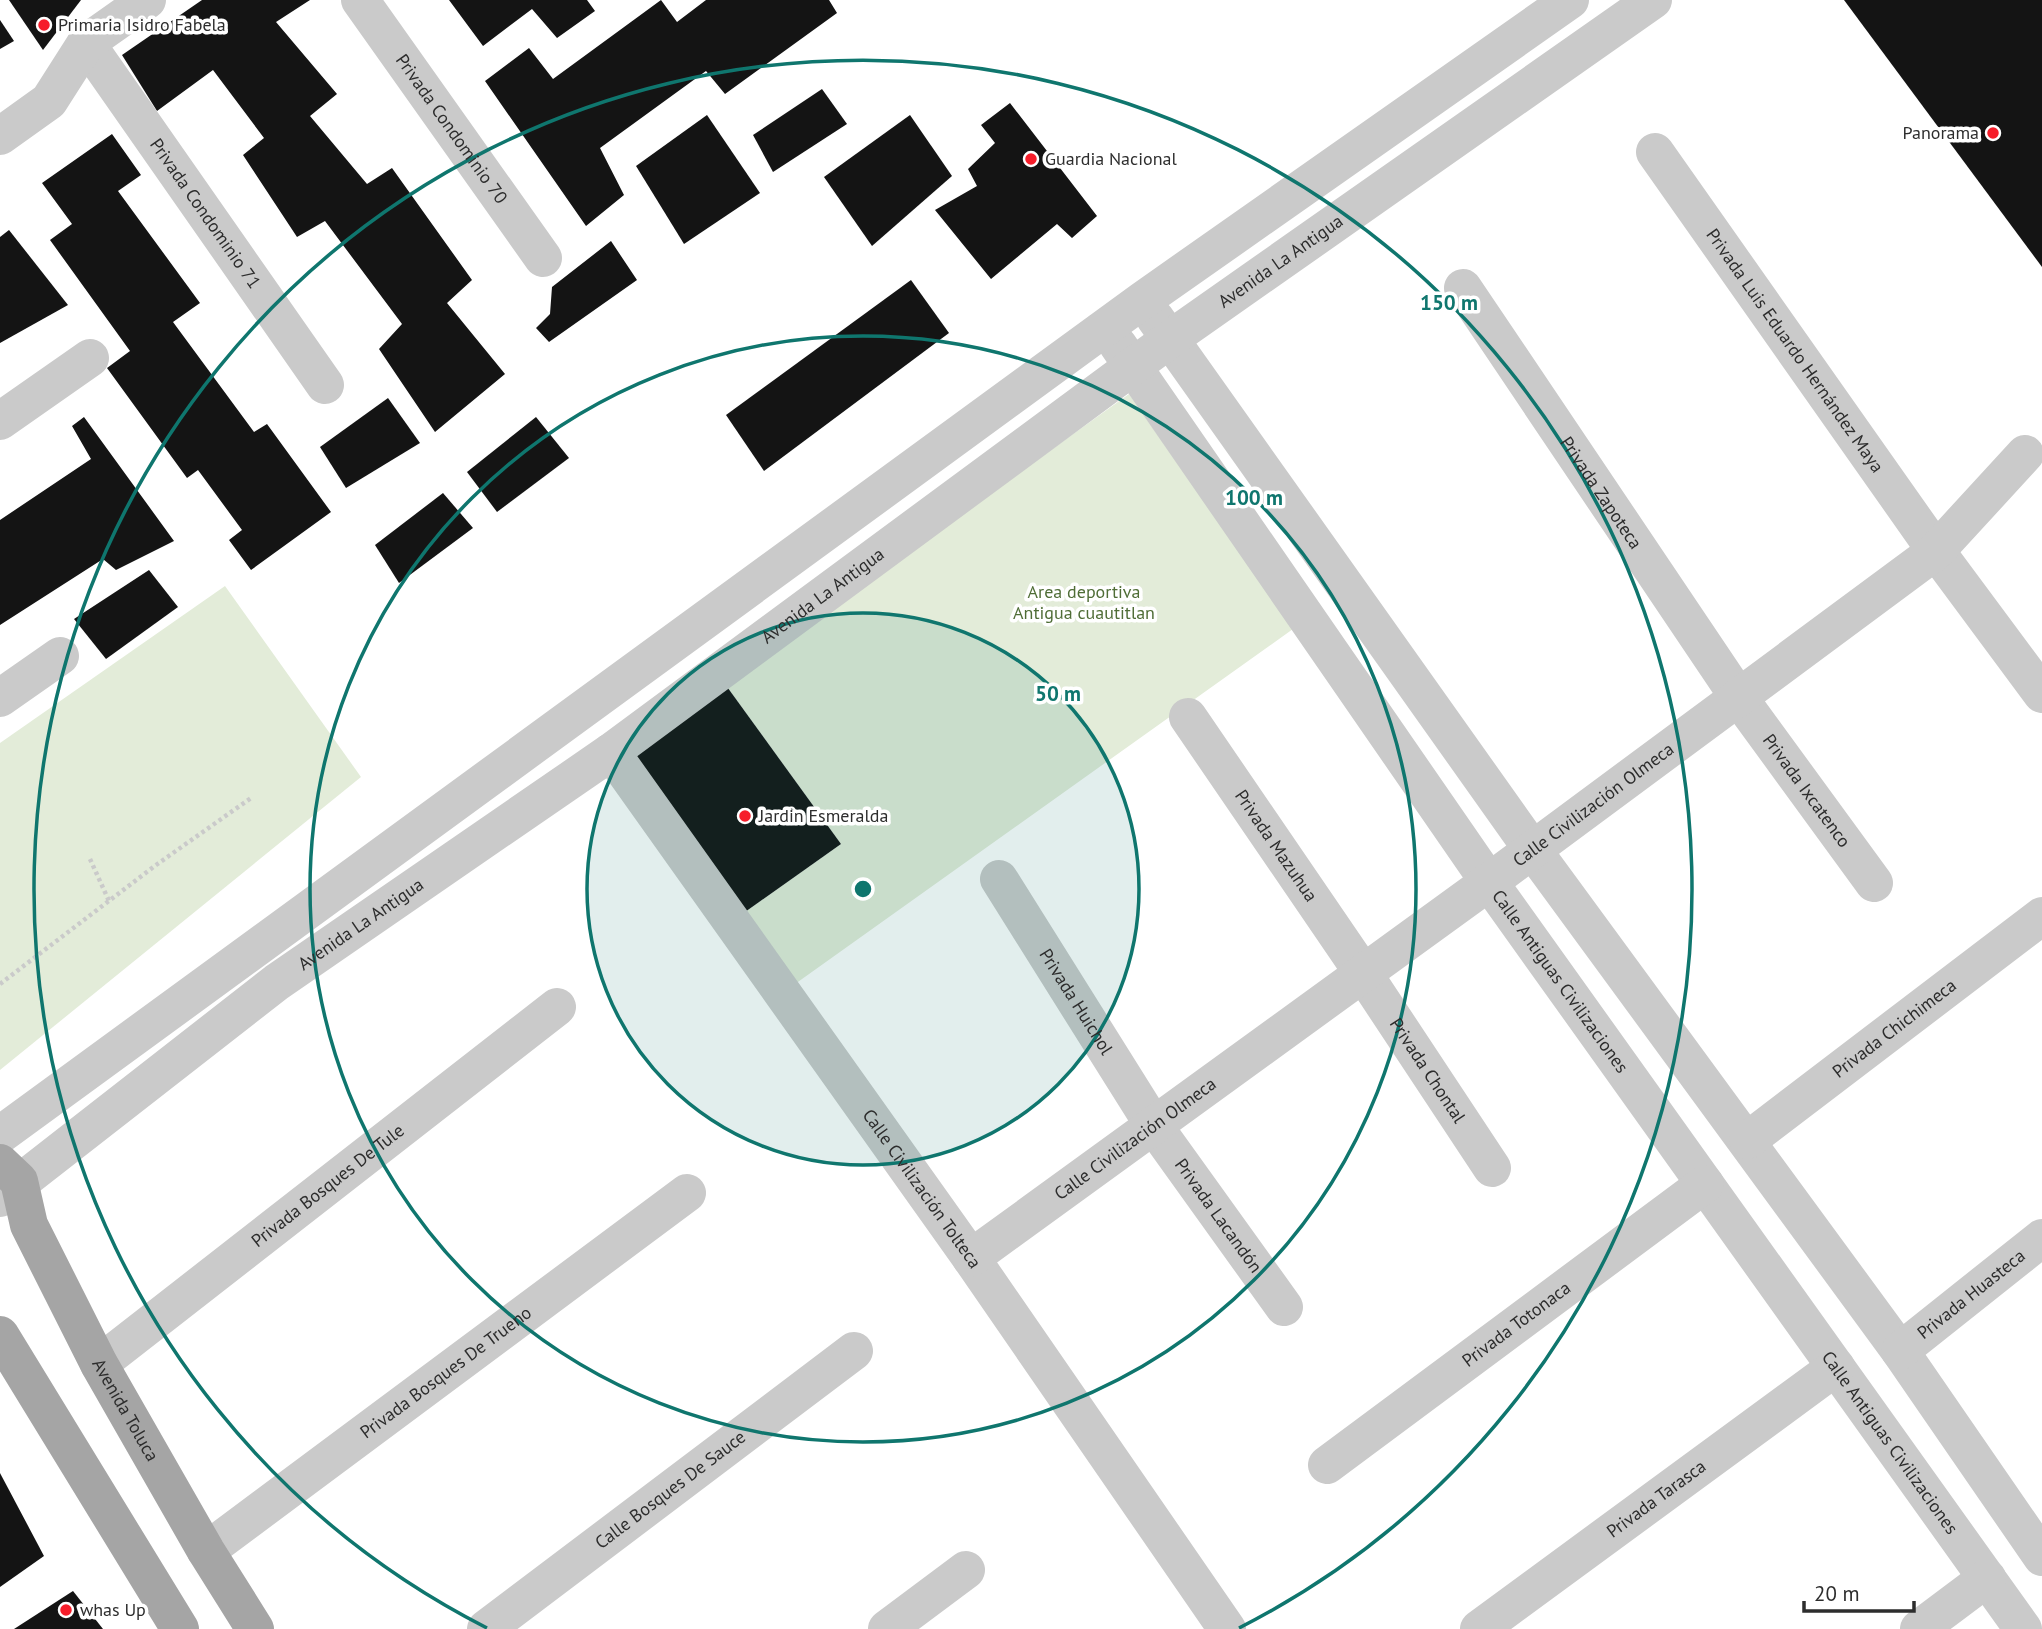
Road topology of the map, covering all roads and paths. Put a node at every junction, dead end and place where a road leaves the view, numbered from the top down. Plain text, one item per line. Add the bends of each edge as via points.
1 (147, 0) edge
2 (360, 0) edge
3 (1570, 0) edge
4 (1653, 0) edge
5 (86, 43) junction
6 (0, 136) edge
7 (1655, 152) dead end
8 (543, 258) dead end
9 (1463, 288) dead end
10 (1143, 300) junction
11 (1107, 328) junction
12 (1170, 339) junction
13 (90, 358) dead end
14 (1132, 367) junction
15 (324, 385) dead end
16 (0, 421) edge
17 (2025, 454) dead end
18 (1936, 551) junction
19 (60, 656) dead end
20 (2042, 694) edge
21 (0, 698) edge
22 (1739, 698) junction
23 (1188, 716) dead end
24 (611, 752) junction
25 (251, 798) dead end
26 (1532, 849) junction
27 (90, 859) dead end
28 (999, 878) dead end
29 (1489, 882) junction
30 (1874, 883) dead end
31 (109, 901) junction
32 (2042, 916) edge
33 (1363, 973) junction
34 (0, 984) edge
35 (557, 1007) dead end
36 (1154, 1126) junction
37 (0, 1135) edge
38 (1748, 1140) junction
39 (1492, 1168) dead end
40 (6, 1181) edge
41 (1705, 1184) junction
42 (687, 1193) dead end
43 (2042, 1237) edge
44 (971, 1258) junction
45 (1284, 1307) dead end
46 (0, 1335) edge
47 (854, 1351) dead end
48 (1900, 1351) junction
49 (99, 1364) junction
50 (1836, 1367) junction
51 (1327, 1465) dead end
52 (206, 1551) junction
53 (2041, 1553) edge
54 (966, 1570) dead end
55 (1987, 1578) junction
56 (180, 1629) edge
57 (255, 1629) edge
58 (486, 1629) edge
59 (887, 1629) edge
60 (1227, 1629) edge
61 (1479, 1629) edge
62 (1919, 1629) edge
63 (2023, 1629) edge

1 - 5 street
2 - 8 street, Privada Condominio 70
3 - 10 street
4 - 12 street, Avenida La Antigua
5 - 6 street via 49,101
5 - 15 street, Privada Condominio 71
7 - 18 street, Privada Luis Eduardo Hernández Maya
9 - 22 street, Privada Zapoteca
10 - 11 street
10 - 12 street
11 - 14 street, Calle Antiguas Civilizaciones
11 - 37 street
12 - 14 street, Avenida La Antigua
12 - 26 street
13 - 16 street
14 - 24 street, Avenida La Antigua
14 - 29 street, Calle Antiguas Civilizaciones
17 - 18 street, Calle Civilización Olmeca
18 - 20 street, Privada Luis Eduardo Hernández Maya
18 - 22 street, Calle Civilización Olmeca
19 - 21 street
22 - 26 street, Calle Civilización Olmeca
22 - 30 street, Privada Ixcatenco
23 - 33 street, Privada Mazuhua
24 - 40 street, Avenida La Antigua via 277,982 40,1169
24 - 44 street, Calle Civilización Tolteca
25 - 31 path
26 - 29 street, Calle Civilización Olmeca
26 - 38 street
27 - 31 path
28 - 36 street, Privada Huichol
29 - 33 street, Calle Civilización Olmeca
29 - 41 street, Calle Antiguas Civilizaciones
31 - 34 path
32 - 38 street, Privada Chichimeca
33 - 36 street, Calle Civilización Olmeca
33 - 39 street, Privada Chontal
35 - 49 street, Privada Bosques De Tule
36 - 44 street, Calle Civilización Olmeca
36 - 45 street, Privada Lacandón
38 - 48 street
40 - 49 main road, Avenida Toluca
41 - 50 street, Calle Antiguas Civilizaciones
41 - 51 street, Privada Totonaca
42 - 52 street, Privada Bosques De Trueno
43 - 48 street, Privada Huasteca
44 - 60 street, Calle Civilización Tolteca
46 - 56 main road
47 - 58 street, Calle Bosques De Sauce
48 - 53 street
49 - 52 main road, Avenida Toluca
50 - 55 street, Calle Antiguas Civilizaciones
50 - 61 street, Privada Tarasca
52 - 57 main road, Avenida Toluca
54 - 59 street
55 - 62 street
55 - 63 street, Calle Antiguas Civilizaciones

